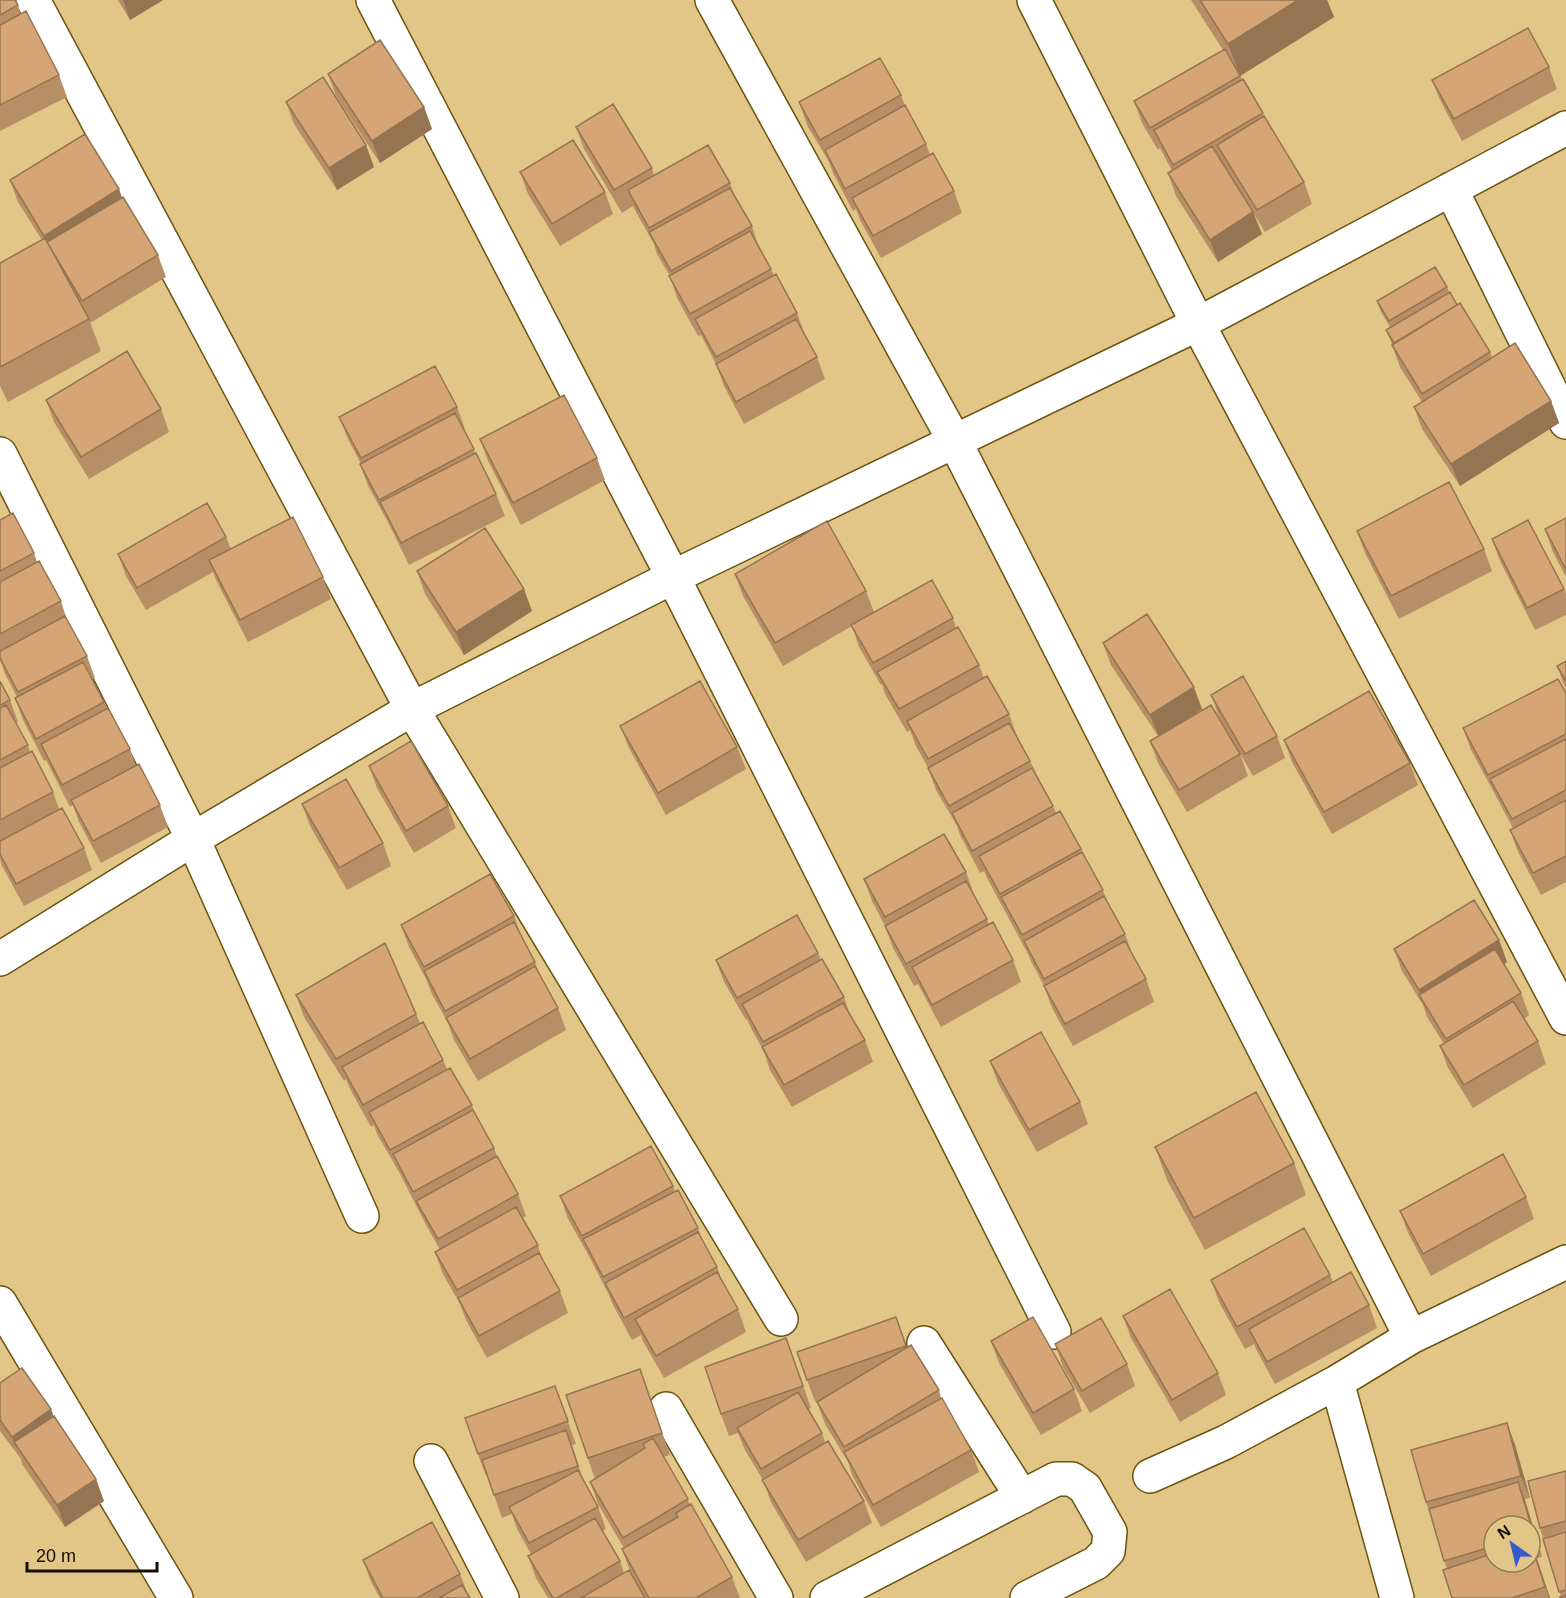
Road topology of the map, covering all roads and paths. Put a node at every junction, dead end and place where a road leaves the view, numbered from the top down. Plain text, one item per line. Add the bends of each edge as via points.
1 (33, 0) edge
2 (372, 0) edge
3 (712, 0) edge
4 (1034, 0) edge
5 (1566, 128) edge
6 (1451, 189) junction
7 (1198, 324) junction
8 (1566, 422) edge
9 (954, 440) junction
10 (0, 454) edge
11 (673, 577) junction
12 (412, 709) junction
13 (193, 839) junction
14 (3, 950) edge
15 (1566, 1018) edge
16 (362, 1216) dead end
17 (1566, 1262) edge
18 (0, 1303) edge
19 (782, 1319) dead end
20 (1054, 1332) dead end
21 (1411, 1337) junction
22 (924, 1343) dead end
23 (1337, 1382) junction
24 (666, 1409) dead end
25 (431, 1461) dead end
26 (1150, 1476) dead end
27 (1022, 1497) junction
28 (1039, 1595) edge
29 (176, 1598) edge
30 (502, 1598) edge
31 (776, 1598) edge
32 (827, 1598) edge
33 (1397, 1598) edge

1 - 12 street
2 - 11 street
3 - 9 street
4 - 7 street
5 - 6 street
6 - 7 street
6 - 8 street
7 - 9 street
7 - 15 street
9 - 11 street
9 - 21 street
10 - 13 street
11 - 12 street
11 - 20 street
12 - 13 street
12 - 19 street
13 - 14 street
13 - 16 street
17 - 21 street
18 - 29 street
21 - 23 street
22 - 27 street
23 - 26 street via 1226,1442
23 - 33 street
24 - 31 street
25 - 30 street
27 - 28 street via 1056,1479 1072,1479 1085,1488 1110,1532 1108,1551 1096,1563
27 - 32 street

